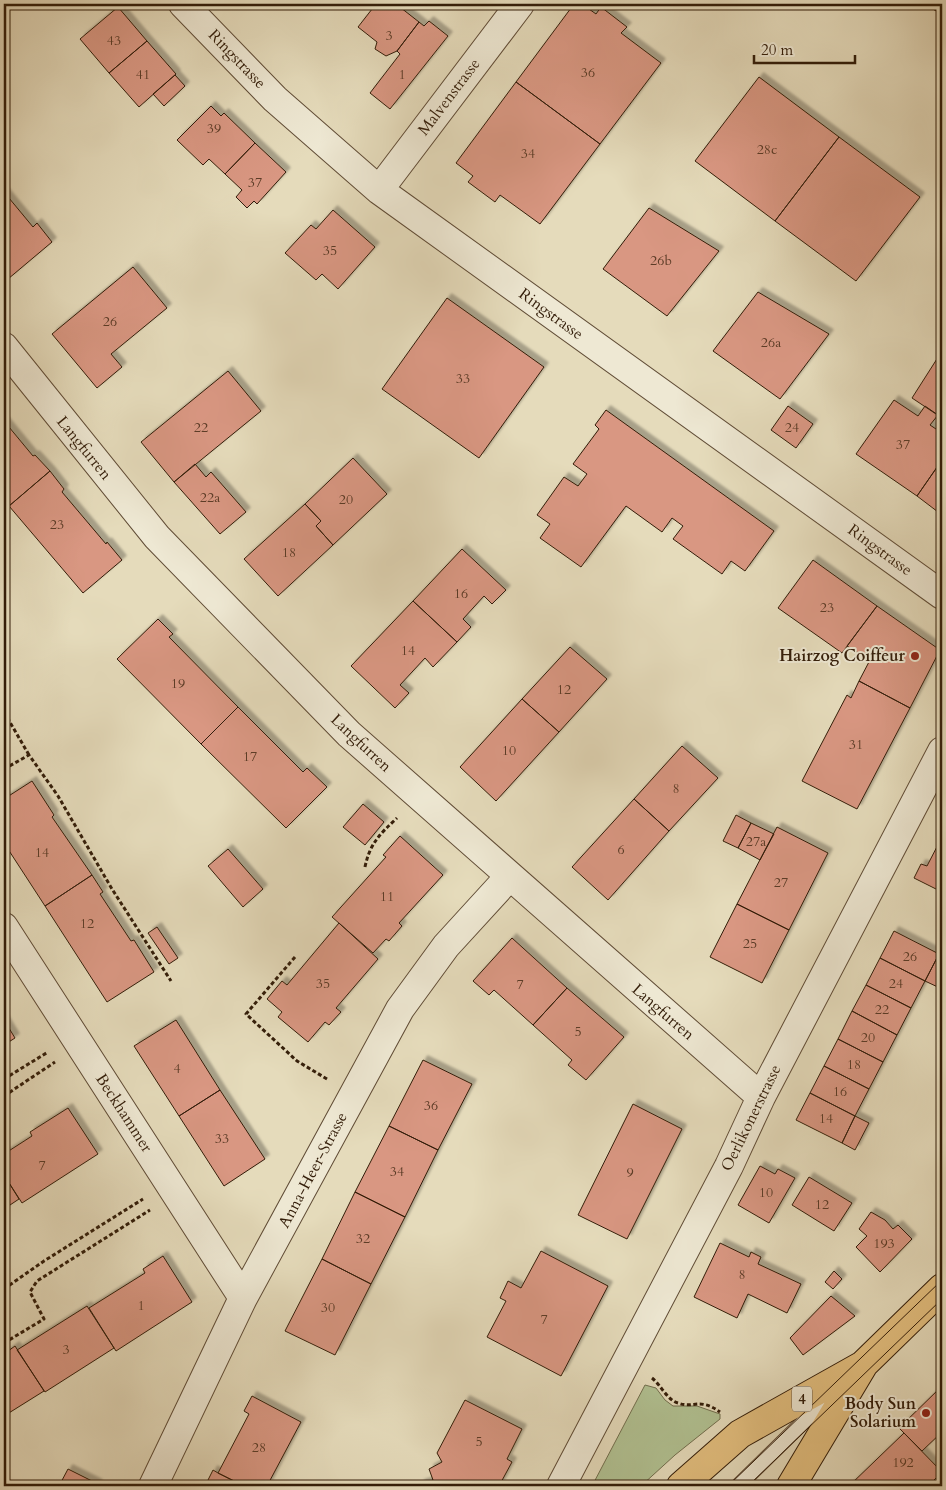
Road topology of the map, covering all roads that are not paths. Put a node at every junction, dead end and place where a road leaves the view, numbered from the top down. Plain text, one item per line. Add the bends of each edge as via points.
1 (183, 4) edge
2 (520, 4) edge
3 (379, 190) junction
4 (4, 347) edge
5 (942, 595) edge
6 (942, 751) edge
7 (509, 877) junction
8 (4, 927) edge
9 (761, 1097) junction
10 (942, 1288) edge
11 (243, 1298) junction
12 (864, 1364) junction
13 (153, 1486) edge
14 (561, 1486) edge
15 (681, 1486) edge
16 (738, 1486) edge
17 (791, 1486) edge

1 - 3 street, Ringstrasse via 275,99
2 - 3 street, Malvenstrasse
3 - 5 street, Ringstrasse
4 - 7 street, Langfurren via 156,538 349,734
6 - 9 street, Oerlikonerstrasse
7 - 9 street, Langfurren
7 - 11 street, Anna-Heer-Strasse via 446,946 400,1009
8 - 11 street, Beckhammer
9 - 14 street, Oerlikonerstrasse via 729,1166
10 - 12 main road, 4
11 - 13 street, Anna-Heer-Strasse
12 - 15 main road, 4 via 740,1434
12 - 16 lane
12 - 17 main road, 4

